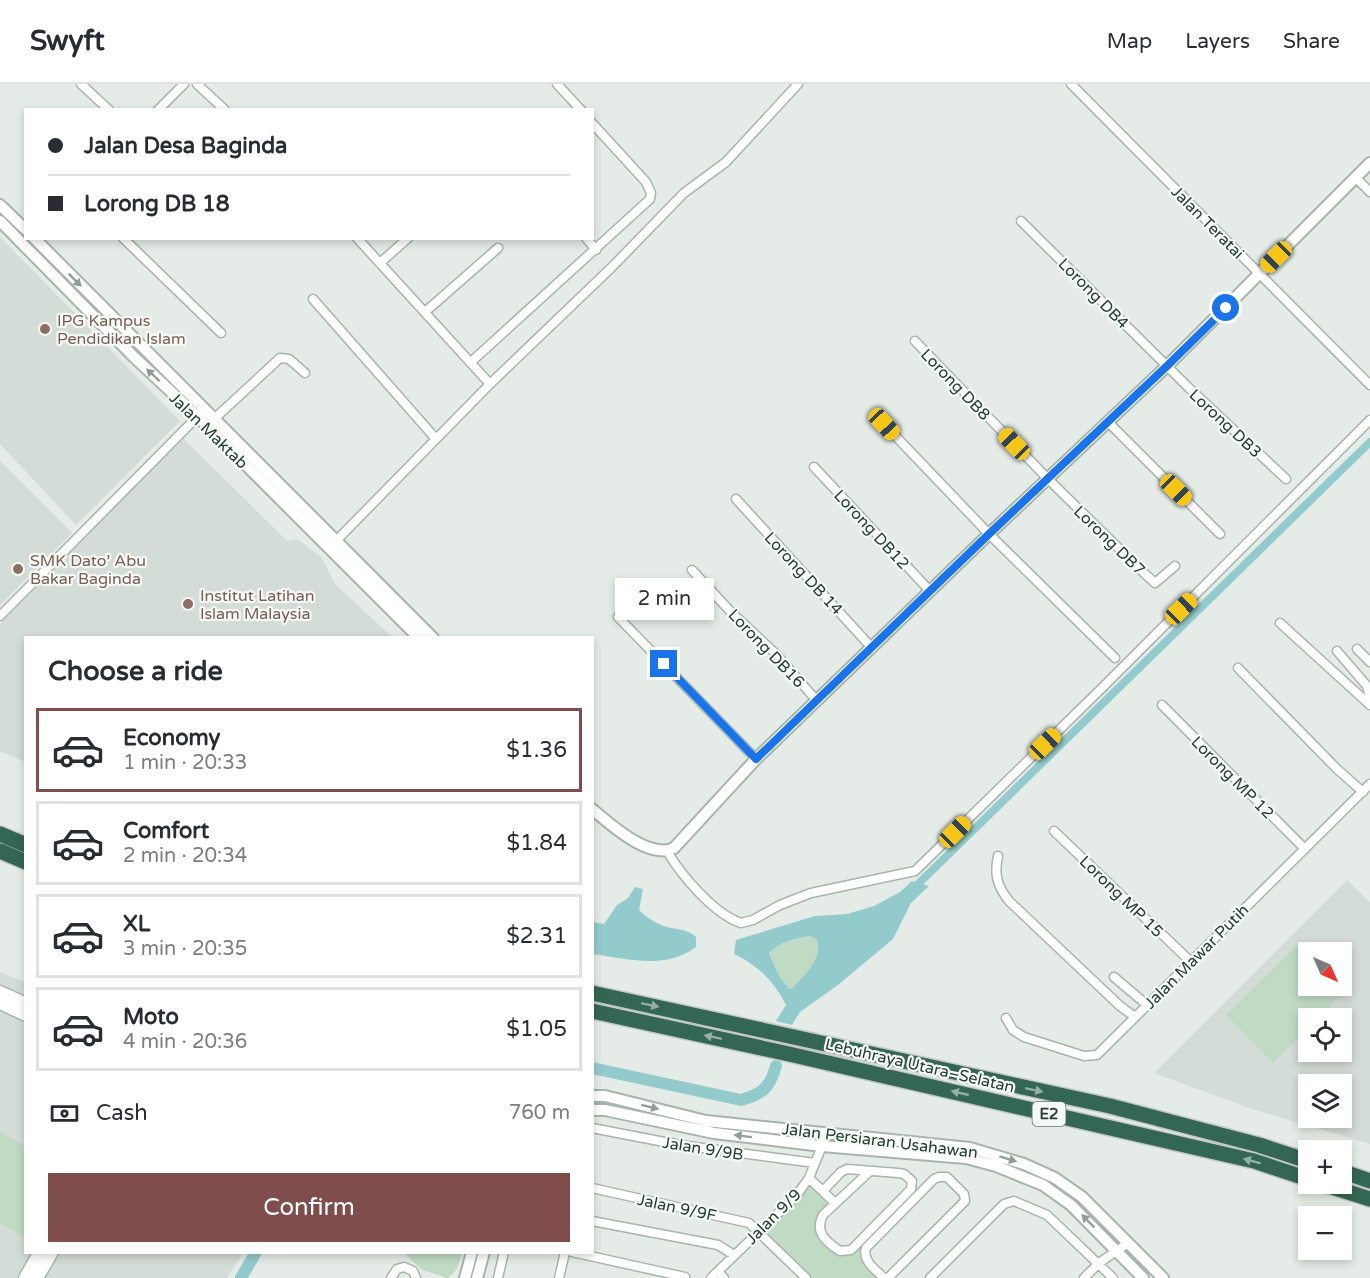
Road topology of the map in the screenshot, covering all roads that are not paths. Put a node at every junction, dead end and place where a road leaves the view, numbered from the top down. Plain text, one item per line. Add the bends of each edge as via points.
1 (81, 84) edge
2 (184, 84) edge
3 (197, 84) edge
4 (557, 84) edge
5 (798, 84) edge
6 (1071, 84) edge
7 (107, 108) edge
8 (160, 108) edge
9 (223, 108) edge
10 (578, 108) edge
11 (594, 125) edge
12 (1370, 163) edge
13 (1355, 177) junction
14 (1370, 192) edge
15 (0, 205) edge
16 (0, 221) edge
17 (1021, 221) dead end
18 (24, 228) edge
19 (35, 240) edge
20 (125, 240) edge
21 (359, 240) edge
22 (406, 240) edge
23 (588, 240) edge
24 (498, 248) dead end
25 (28, 249) junction
26 (596, 250) junction
27 (380, 263) junction
28 (1259, 273) junction
29 (313, 299) dead end
30 (425, 312) junction
31 (222, 333) dead end
32 (915, 341) dead end
33 (471, 362) junction
34 (1167, 366) junction
35 (304, 373) dead end
36 (490, 384) junction
37 (1370, 385) edge
38 (201, 414) junction
39 (214, 419) junction
40 (1370, 420) edge
41 (1108, 422) junction
42 (884, 424) dead end
43 (436, 439) junction
44 (814, 467) dead end
45 (1048, 479) junction
46 (1286, 479) dead end
47 (736, 499) dead end
48 (989, 534) junction
49 (1220, 534) dead end
50 (332, 544) junction
51 (1175, 566) dead end
52 (692, 570) dead end
53 (930, 591) junction
54 (0, 616) edge
55 (618, 617) dead end
56 (1280, 623) dead end
57 (417, 636) edge
58 (431, 636) edge
59 (872, 648) junction
60 (1357, 649) dead end
61 (1337, 651) dead end
62 (1114, 658) dead end
63 (1370, 662) edge
64 (1238, 668) dead end
65 (1370, 698) edge
66 (817, 701) junction
67 (1162, 705) dead end
68 (1370, 705) edge
69 (756, 759) junction
70 (1370, 784) edge
71 (1363, 792) junction
72 (594, 811) edge
73 (1054, 831) dead end
74 (0, 834) edge
75 (24, 844) edge
76 (1305, 849) junction
77 (671, 850) junction
78 (0, 851) edge
79 (998, 856) dead end
80 (24, 861) edge
81 (1190, 961) junction
82 (1114, 977) dead end
83 (594, 993) edge
84 (2, 1001) edge
85 (24, 1004) edge
86 (1147, 1005) junction
87 (594, 1011) edge
88 (24, 1014) edge
89 (1135, 1017) junction
90 (1006, 1018) dead end
91 (594, 1096) edge
92 (594, 1110) edge
93 (594, 1128) edge
94 (827, 1132) junction
95 (822, 1146) junction
96 (1298, 1158) edge
97 (815, 1163) junction
98 (870, 1171) junction
99 (1352, 1175) edge
100 (1298, 1176) edge
101 (809, 1178) junction
102 (1370, 1181) edge
103 (594, 1188) edge
104 (823, 1191) junction
105 (1352, 1193) edge
106 (1370, 1199) edge
107 (835, 1203) junction
108 (594, 1221) edge
109 (759, 1231) junction
110 (1128, 1243) junction
111 (1115, 1250) junction
112 (39, 1254) edge
113 (51, 1254) edge
114 (471, 1254) edge
115 (483, 1254) edge
116 (504, 1254) edge
117 (565, 1254) edge
118 (581, 1254) edge
119 (734, 1255) junction
120 (1098, 1263) junction
121 (464, 1275) edge
122 (718, 1276) edge
123 (685, 1277) edge
124 (25, 1278) edge
125 (37, 1278) edge
126 (391, 1278) edge
127 (416, 1278) edge
128 (477, 1278) edge
129 (498, 1278) edge
130 (559, 1278) edge
131 (806, 1278) edge
132 (886, 1278) edge
133 (930, 1278) edge
134 (1084, 1278) edge
135 (1113, 1278) edge
136 (1143, 1278) edge
137 (1163, 1278) edge

1 - 7 street
2 - 8 street
3 - 9 street
4 - 10 street
5 - 36 street via 726,162 692,185
6 - 28 street, Jalan Teratai
11 - 26 street via 646,182 651,193 645,205
12 - 13 street
13 - 14 street
13 - 28 street
15 - 18 street
16 - 25 street, Jalan Maktab
17 - 34 street, Lorong DB4
19 - 25 street
19 -> 38 street, Jalan Maktab
20 - 31 street
21 - 27 street
22 - 27 street
23 - 26 street
24 - 30 street
38 -> 25 street, Jalan Maktab via 134,357
26 - 33 street
27 - 30 street
28 - 34 street
28 - 37 street, Jalan Teratai
29 - 43 street
30 - 33 street
32 - 45 street, Lorong DB8
33 - 36 street
34 - 41 street
34 - 46 street, Lorong DB3
35 - 39 street via 289,359 280,358
36 - 43 street
38 - 39 street, Jalan Maktab
38 - 50 street, Jalan Maktab
38 - 54 street
39 - 50 street, Jalan Maktab
40 - 77 street via 915,871 811,893 741,923 690,884 678,870
41 - 45 street
41 - 49 street
42 - 48 street
43 - 50 street
44 - 53 street, Lorong DB12
45 - 48 street
45 - 51 street, Lorong DB7 via 1155,583
47 - 59 street, Lorong DB 14
48 - 53 street
48 - 62 street
50 - 57 street, Jalan Maktab
50 - 58 street, Jalan Maktab
52 - 66 street, Lorong DB16
53 - 59 street
55 - 69 street
56 - 68 street
59 - 66 street
60 - 63 street
61 - 65 street via 1366,686
64 - 71 street
66 - 69 street
67 - 76 street, Lorong MP 12
69 - 77 street
70 - 71 street, Jalan Mawar Putih
71 - 76 street, Jalan Mawar Putih
72 - 77 street via 622,835 644,845
73 - 81 street, Lorong MP 15
74 - 75 highway
76 - 81 street, Jalan Mawar Putih
78 - 80 highway
79 - 89 street via 995,874 1009,901
81 - 86 street, Jalan Mawar Putih
82 - 86 street
83 -> 96 highway, Lebuhraya Utara–Selatan / E2 via 1110,1106
84 - 85 main road
84 - 88 main road
86 - 89 street, Jalan Mawar Putih
100 -> 87 highway, Lebuhraya Utara–Selatan / E2 via 1254,1161
89 - 90 street, Jalan Mawar Putih via 1100,1052 1089,1057 1024,1037 1013,1030
91 -> 94 street, Jalan Persiaran Usahawan via 706,1121
95 -> 92 street, Jalan Persiaran Usahawan via 714,1133
93 - 97 street, Jalan 9/9B via 680,1145
94 - 95 street, Jalan 9/9
94 -> 110 street, Jalan Persiaran Usahawan via 970,1148 1024,1164 1069,1186
95 - 97 street, Jalan 9/9
111 -> 95 street, Jalan Persiaran Usahawan via 1071,1205 1043,1185 1012,1172 966,1158
97 - 101 street, Jalan 9/9
98 - 104 street via 844,1170
98 - 107 street
98 - 107 street via 904,1174 912,1181 911,1189 845,1252 836,1248 819,1228 823,1215
99 - 102 highway
101 - 104 street
101 - 109 street, Jalan 9/9
103 - 109 street, Jalan 9/9F via 744,1221
104 - 107 street
105 - 106 highway
108 - 119 street via 718,1245
109 - 119 street, Jalan 9/9
109 - 131 street, Jalan 9/9F
110 - 111 street
110 - 137 street, Jalan Persiaran Usahawan
111 - 120 street
111 - 136 street, Jalan Persiaran Usahawan
112 - 124 main road
113 - 125 main road
114 - 121 street
115 - 128 street
116 - 129 street
117 - 130 street
118 - 123 street
119 - 122 street, Jalan 9/9
120 - 133 street via 1047,1215 1017,1201 1004,1204
120 - 134 street
120 - 135 street
126 - 127 street via 404,1267 413,1271
132 - 132 street via 866,1258 866,1248 939,1177 947,1177 964,1194 965,1201

